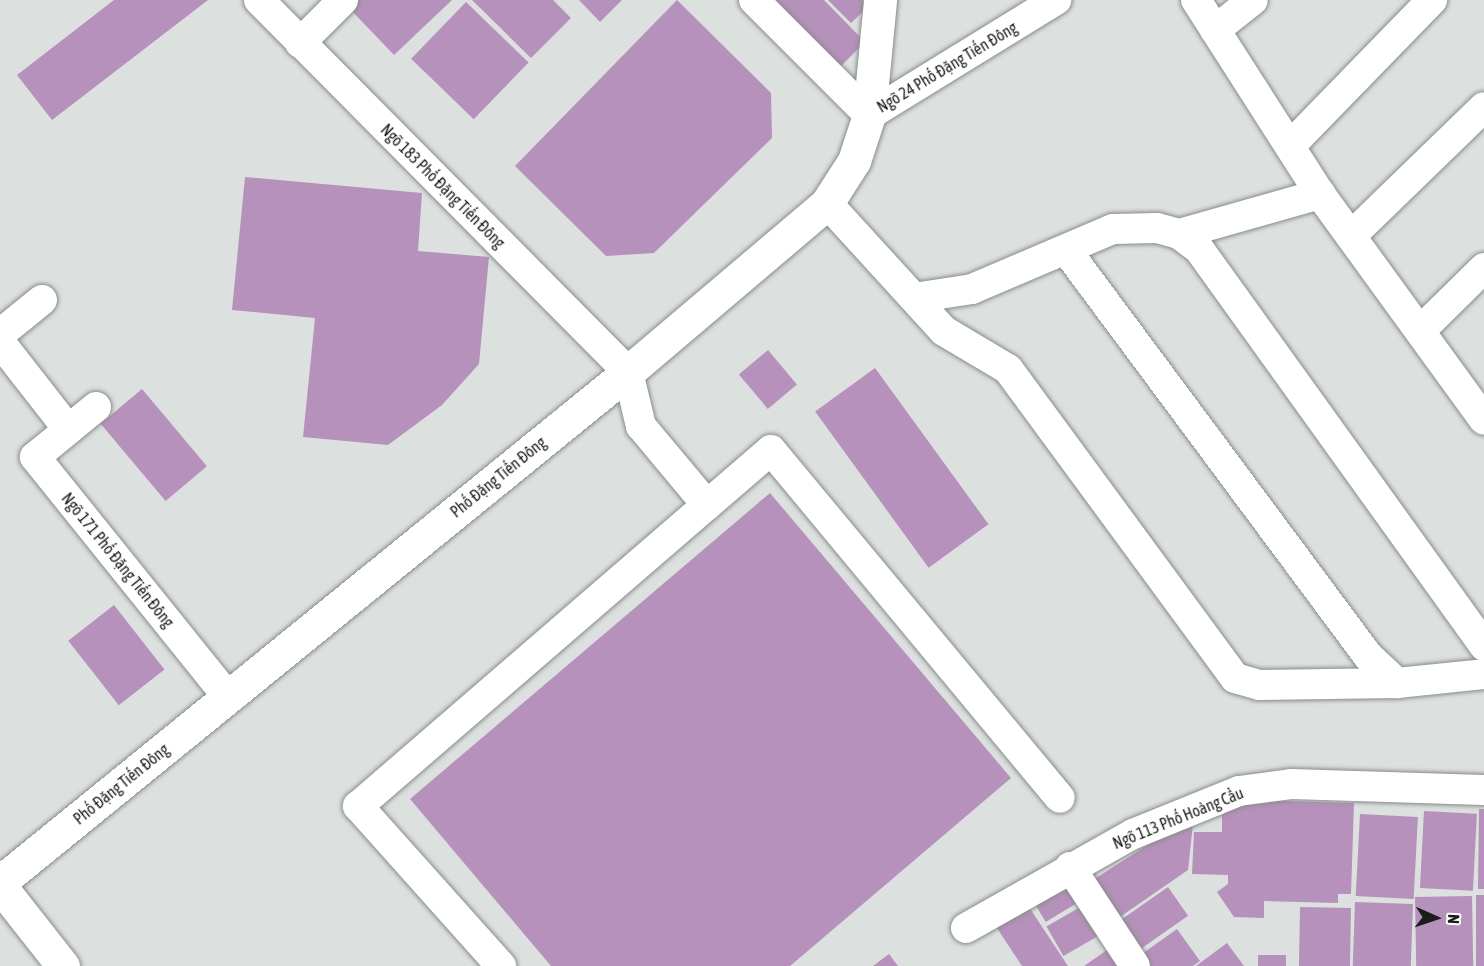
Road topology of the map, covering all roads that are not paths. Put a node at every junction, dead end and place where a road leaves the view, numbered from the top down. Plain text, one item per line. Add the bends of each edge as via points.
1 (259, 0) edge
2 (343, 0) edge
3 (754, 0) edge
4 (880, 0) edge
5 (1056, 0) edge
6 (1196, 0) edge
7 (1253, 0) edge
8 (1432, 0) edge
9 (1215, 30) junction
10 (300, 43) junction
11 (1484, 107) edge
12 (869, 114) junction
13 (1290, 146) junction
14 (1320, 194) junction
15 (827, 203) junction
16 (1179, 234) junction
17 (1352, 236) junction
18 (1067, 251) junction
19 (1484, 268) edge
20 (914, 298) junction
21 (42, 300) dead end
22 (1420, 331) junction
23 (0, 334) edge
24 (0, 342) edge
25 (628, 372) junction
26 (96, 407) dead end
27 (1484, 420) edge
28 (68, 429) junction
29 (707, 505) junction
30 (1484, 646) edge
31 (1484, 674) edge
32 (1397, 683) junction
33 (228, 697) junction
34 (1484, 790) edge
35 (1060, 798) dead end
36 (1070, 867) junction
37 (0, 884) edge
38 (966, 928) dead end
39 (492, 962) edge
40 (63, 966) edge
41 (1135, 966) edge

1 - 10 lane, Ngõ 183 Phố Đặng Tiến Đông
2 - 10 lane
3 - 12 lane
4 - 12 street, Phố Đặng Tiến Đông
5 - 12 lane, Ngõ 24 Phố Đặng Tiến Đông
6 - 9 lane
7 - 9 lane
8 - 13 lane
9 - 13 lane
10 - 25 lane, Ngõ 183 Phố Đặng Tiến Đông
11 - 17 lane
12 - 15 street, Phố Đặng Tiến Đông via 854,161
13 - 14 lane
14 - 16 lane
14 - 17 lane
15 - 20 lane
15 - 25 street, Phố Đặng Tiến Đông
16 - 18 lane via 1157,228 1113,229
16 - 30 lane via 1199,249
17 - 22 lane
18 - 20 lane via 972,289
18 - 32 lane via 1368,656
19 - 22 lane
20 - 32 lane via 945,331 1008,369 1235,678 1259,685
21 - 23 lane
22 - 27 lane
24 - 28 lane
25 - 29 lane via 641,426
25 - 33 street, Phố Đặng Tiến Đông
26 - 28 lane, Ngõ 171 Phố Đặng Tiến Đông
28 - 33 lane, Ngõ 171 Phố Đặng Tiến Đông via 35,457
29 - 35 lane via 771,450
29 - 39 lane via 358,806
31 - 32 lane
33 - 37 street, Phố Đặng Tiến Đông
34 - 36 lane, Ngõ 113 Phố Hoàng Cầu via 1292,784 1239,791 1133,834
36 - 38 lane, Ngõ 113 Phố Hoàng Cầu
36 - 41 lane
37 - 40 street

